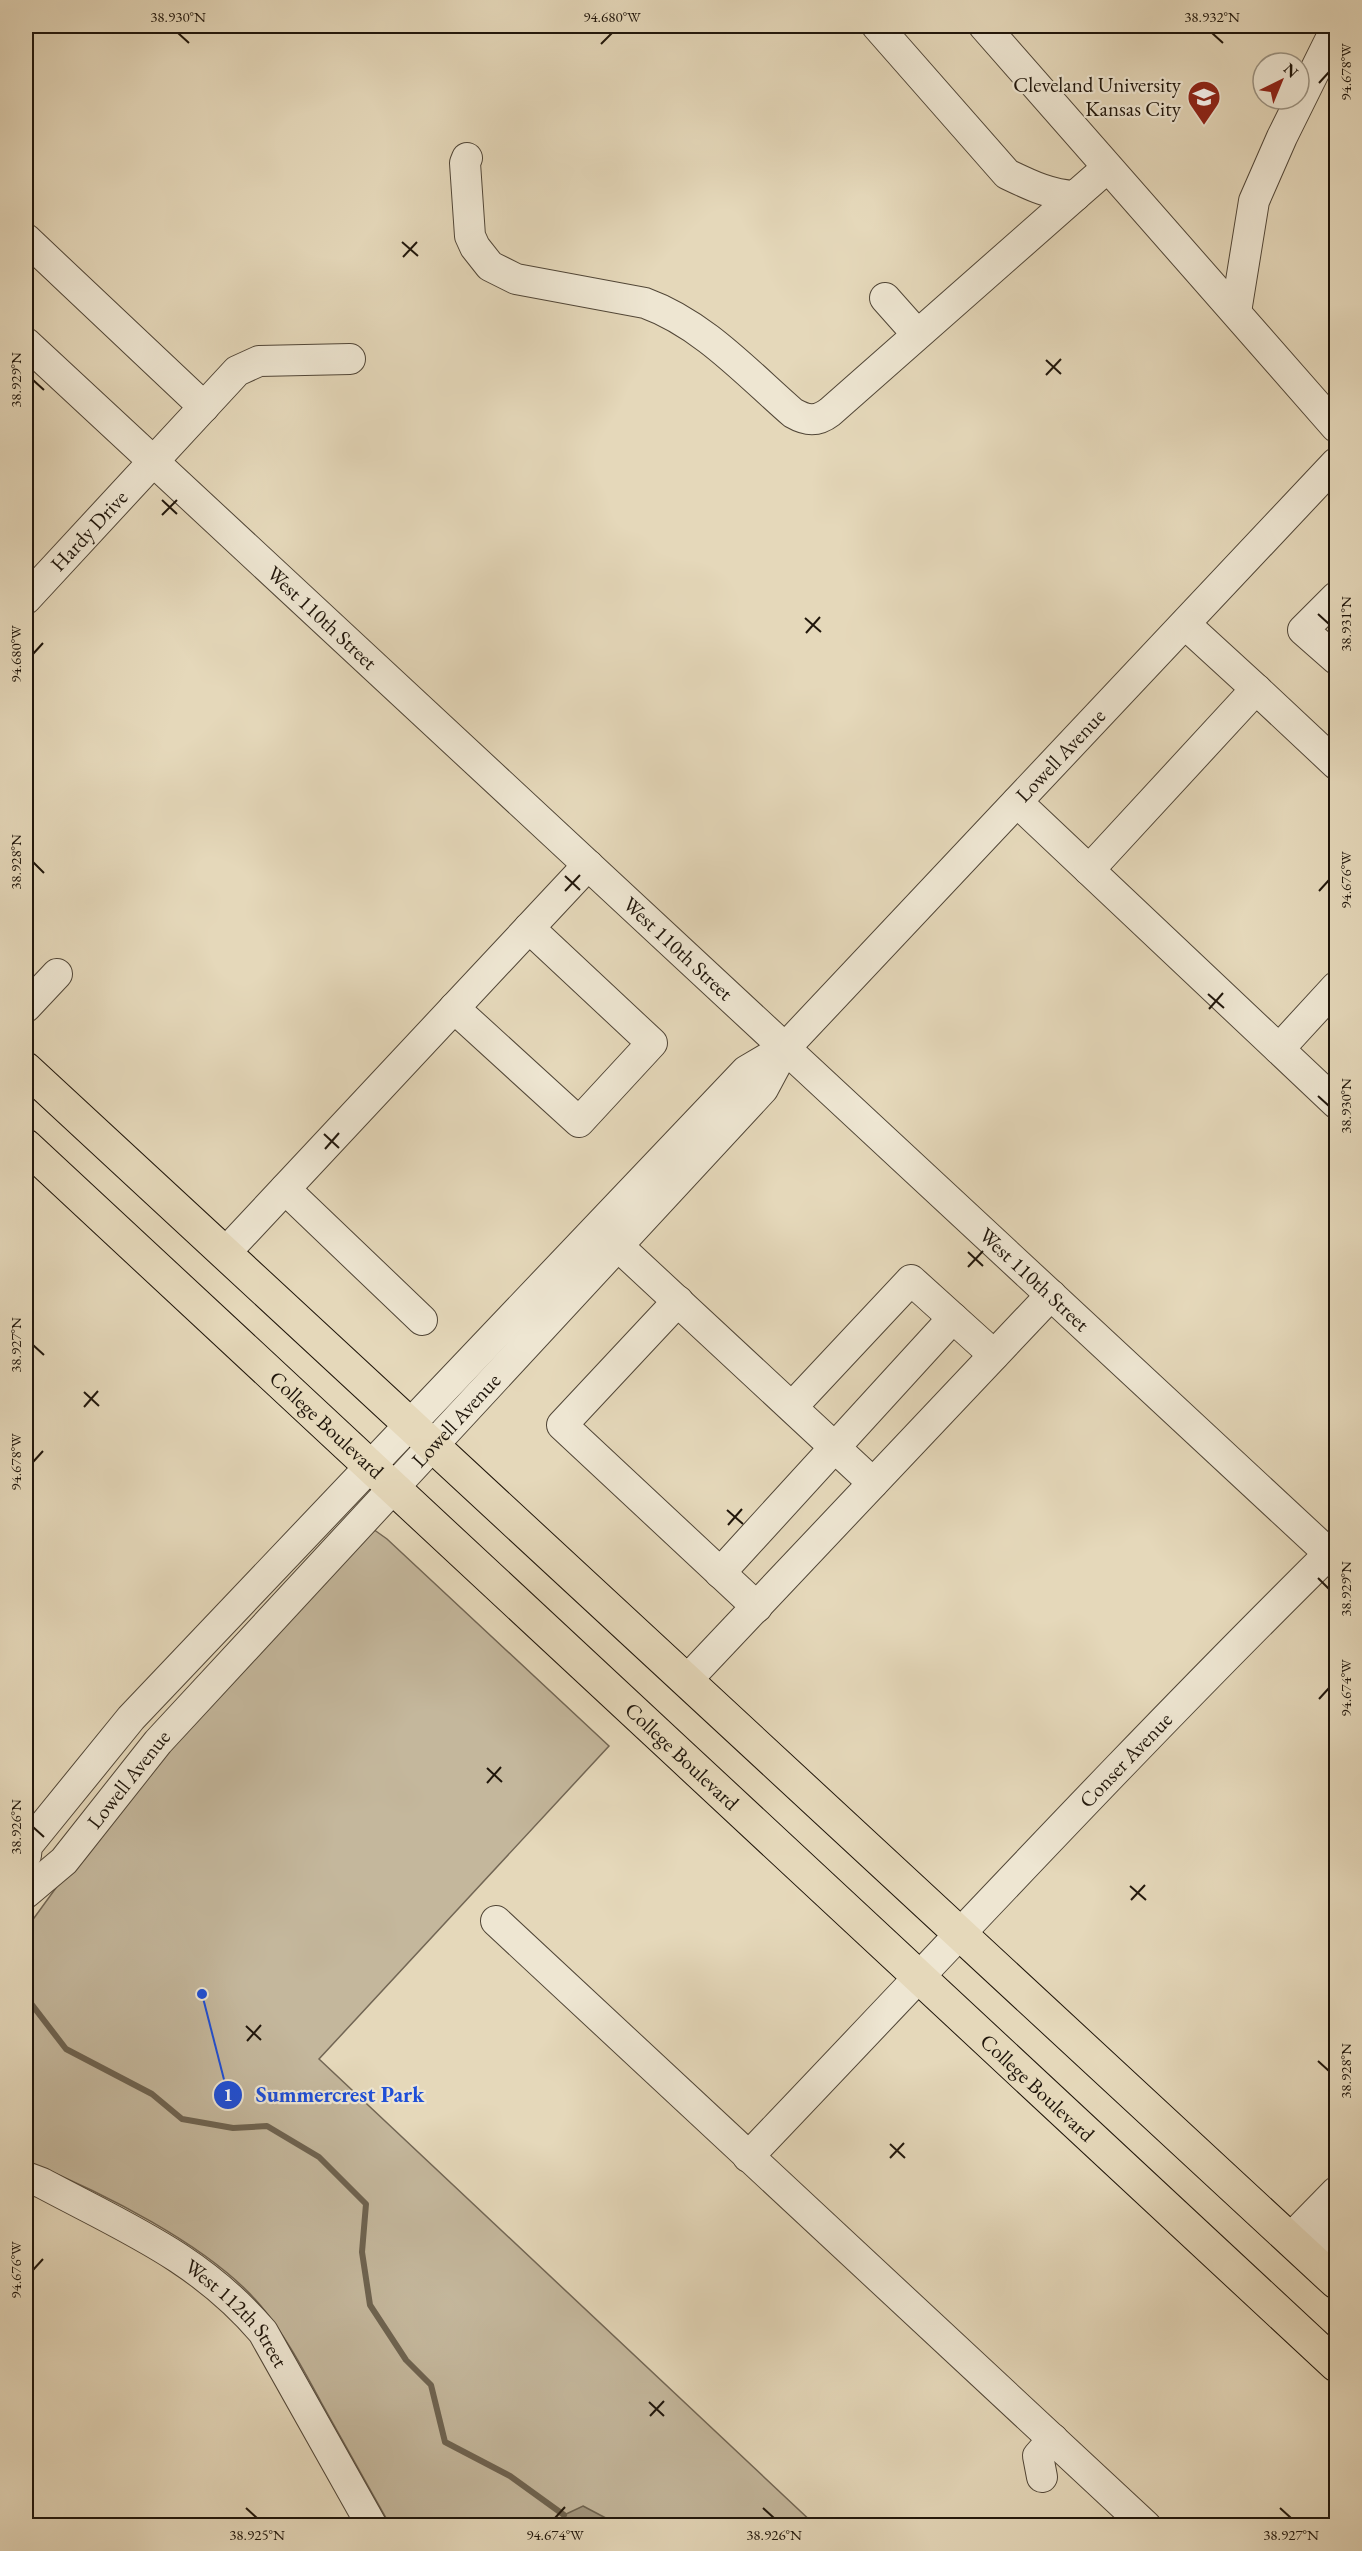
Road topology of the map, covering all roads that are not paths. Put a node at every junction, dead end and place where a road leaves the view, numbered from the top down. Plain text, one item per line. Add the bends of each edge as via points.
1 (877, 26) edge
2 (984, 26) edge
3 (1336, 28) edge
4 (467, 158) dead end
5 (1107, 168) junction
6 (1075, 196) junction
7 (26, 239) edge
8 (885, 298) dead end
9 (1236, 312) junction
10 (917, 334) junction
11 (26, 343) edge
12 (350, 359) dead end
13 (204, 407) junction
14 (1336, 427) edge
15 (153, 462) junction
16 (1336, 463) edge
17 (1336, 597) edge
18 (26, 599) edge
19 (1185, 624) junction
20 (1336, 659) edge
21 (1256, 688) junction
22 (1336, 764) edge
23 (1017, 802) junction
24 (588, 865) junction
25 (1089, 870) junction
26 (529, 928) junction
27 (57, 974) dead end
28 (1336, 987) edge
29 (26, 1007) edge
30 (454, 1008) junction
31 (785, 1048) junction
32 (1279, 1049) junction
33 (26, 1069) edge
34 (1336, 1103) edge
35 (26, 1146) edge
36 (285, 1189) junction
37 (618, 1246) junction
38 (225, 1253) junction
39 (1051, 1295) junction
40 (678, 1301) junction
41 (953, 1318) junction
42 (422, 1320) dead end
43 (994, 1355) junction
44 (792, 1407) junction
45 (422, 1436) junction
46 (834, 1446) junction
47 (383, 1476) junction
48 (873, 1483) junction
49 (1334, 1554) edge
50 (720, 1573) junction
51 (757, 1607) junction
52 (686, 1681) junction
53 (26, 1855) edge
54 (26, 1893) edge
55 (496, 1921) dead end
56 (960, 1936) junction
57 (919, 1980) junction
58 (748, 2157) junction
59 (26, 2177) edge
60 (1336, 2192) edge
61 (1336, 2231) edge
62 (1301, 2249) junction
63 (1336, 2282) edge
64 (1336, 2365) edge
65 (1053, 2439) junction
66 (1042, 2477) dead end
67 (372, 2526) edge
68 (1146, 2526) edge

1 - 6 street via 1007,174 1034,188
2 - 5 street
3 - 9 street via 1254,201
4 - 10 street via 470,236 490,266 516,279 645,303 673,314 699,331 802,418 822,418
5 - 6 street
5 - 9 street
6 - 10 street
7 - 13 street
8 - 10 street
9 - 14 street
11 - 15 street, West 110th Street
12 - 13 street, Hardy Drive via 259,361 237,372
13 - 15 street, Hardy Drive
15 - 18 street, Hardy Drive
15 - 24 street, West 110th Street
16 - 19 street, Lowell Avenue
17 - 20 street via 1303,630
19 - 21 street
19 - 23 street, Lowell Avenue
21 - 22 street
21 - 25 street
23 - 25 street
23 - 31 street, Lowell Avenue
24 - 26 street
24 - 31 street, West 110th Street
25 - 32 street
26 - 30 street
26 - 30 street via 652,1043 579,1122
27 - 29 street
28 - 32 street
30 - 36 street
31 - 37 street, Lowell Avenue via 763,1089
31 - 39 street, West 110th Street
31 - 45 street, Lowell Avenue via 746,1071
32 - 34 street
33 - 38 main road
35 - 47 main road, College Boulevard
36 - 38 street
36 - 42 street
37 - 40 street
37 - 45 street, Lowell Avenue
38 - 45 main road
39 - 43 street
39 - 49 street, West 110th Street
40 - 44 street
40 - 50 street via 562,1425
41 - 43 street
41 - 44 street via 911,1280
41 - 46 street
43 - 48 street
44 - 46 street
45 - 47 street, Lowell Avenue
45 - 52 main road
46 - 48 street
46 - 50 street
47 - 53 street, Lowell Avenue via 131,1718 27,1846
47 - 54 street, Lowell Avenue via 158,1742 64,1861
47 - 57 main road, College Boulevard
48 - 51 street
49 - 56 street, Conser Avenue via 1084,1800
50 - 51 street
51 - 52 street
52 - 56 main road
55 - 58 street
56 - 57 street, Conser Avenue
56 - 62 main road
57 - 58 street, Conser Avenue
57 - 64 main road, College Boulevard
58 - 65 street
59 - 67 street, West 112th Street via 175,2254 245,2311 269,2342
60 - 62 street
61 - 62 street
62 - 63 main road
65 - 66 street via 1038,2456
65 - 68 street

